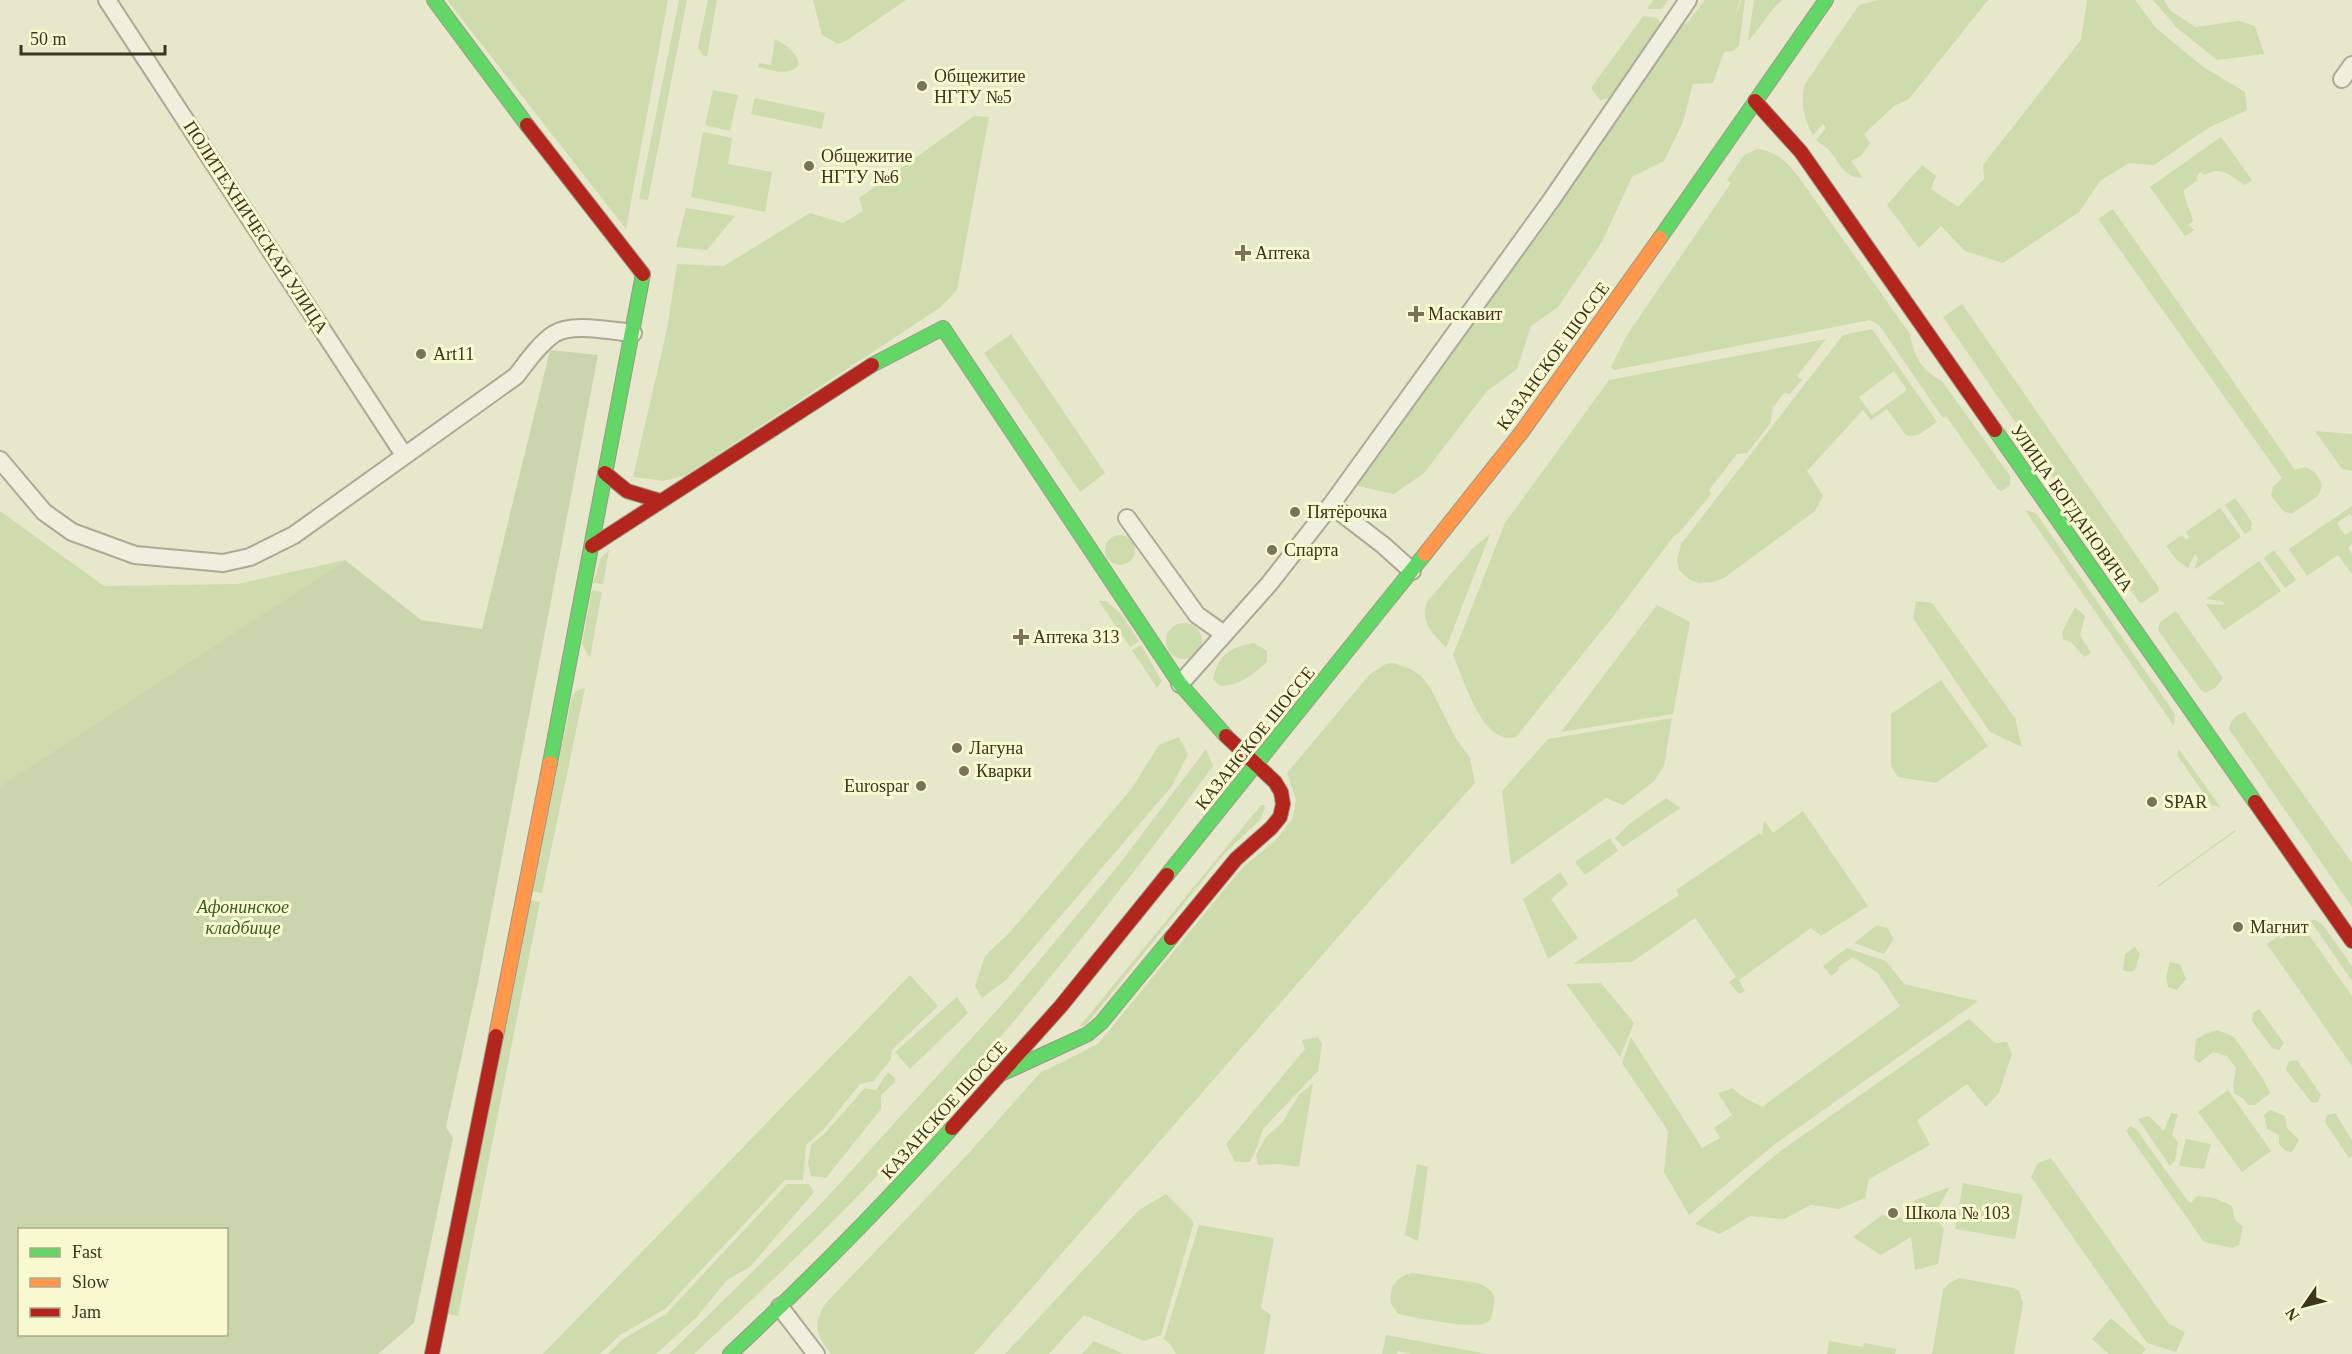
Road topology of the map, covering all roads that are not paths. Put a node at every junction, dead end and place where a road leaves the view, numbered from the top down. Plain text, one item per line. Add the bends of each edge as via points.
1 (107, 0) edge
2 (434, 0) edge
3 (1688, 0) edge
4 (1826, 0) edge
5 (1755, 101) junction
6 (633, 333) junction
7 (404, 455) junction
8 (0, 459) edge
9 (605, 473) junction
10 (660, 501) junction
11 (1331, 506) junction
12 (1127, 518) dead end
13 (592, 546) junction
14 (1412, 571) junction
15 (1224, 634) junction
16 (1180, 684) junction
17 (1257, 764) junction
18 (2352, 941) edge
19 (1001, 1074) junction
20 (780, 1307) junction
21 (432, 1354) edge
22 (730, 1354) edge
23 (816, 1354) edge

1 - 7 street, ПОЛИТЕХНИЧЕСКАЯ УЛИЦА
2 - 6 street via 644,275
3 - 11 street via 1552,199
4 - 5 street, КАЗАНСКОЕ ШОССЕ
5 - 14 street, КАЗАНСКОЕ ШОССЕ via 1568,369
5 - 18 street, УЛИЦА БОГДАНОВИЧА via 1801,152
6 - 7 street via 567,329 554,334 516,376
6 - 9 street
7 - 8 street via 294,535 250,557 223,563 135,555 72,532 44,512
9 - 10 street via 627,491
9 - 13 street
10 - 13 street
10 - 16 street via 879,360 943,328
11 - 14 street
11 - 15 street
12 - 15 street via 1197,615
13 - 21 street
14 - 17 street, КАЗАНСКОЕ ШОССЕ
15 - 16 street
16 - 17 street via 1216,727
17 - 19 street, КАЗАНСКОЕ ШОССЕ
17 - 19 street via 1281,792 1280,817 1271,828 1236,859 1101,1023 1088,1034
19 - 20 street, КАЗАНСКОЕ ШОССЕ via 908,1179
20 - 22 street, КАЗАНСКОЕ ШОССЕ
20 - 23 street

